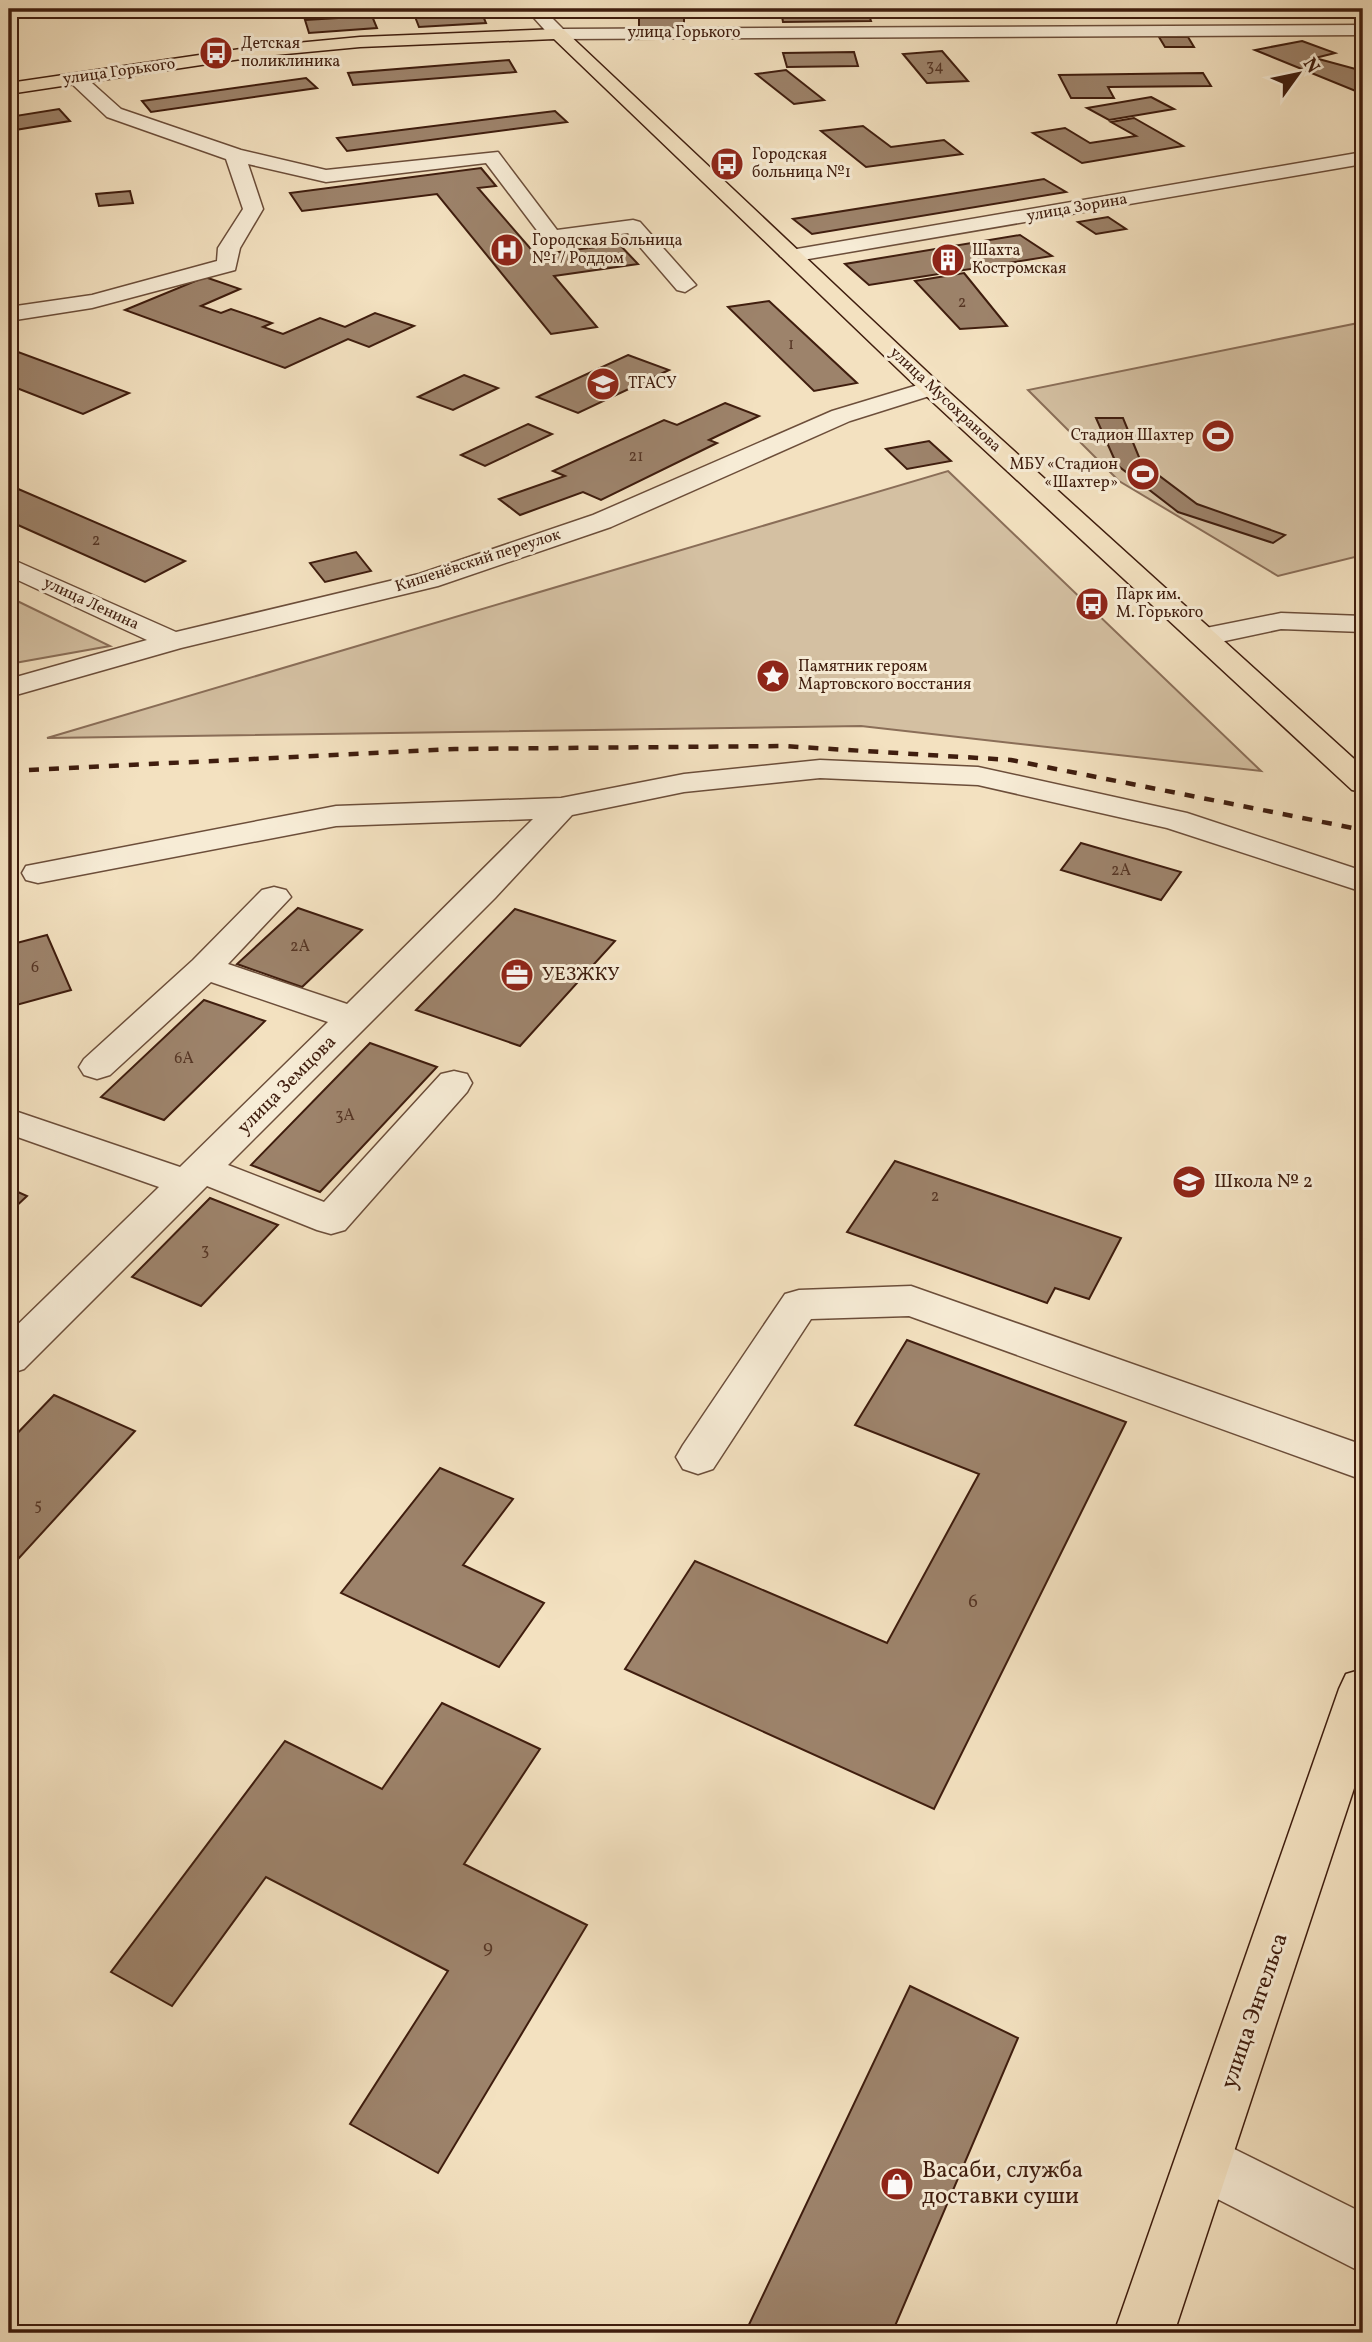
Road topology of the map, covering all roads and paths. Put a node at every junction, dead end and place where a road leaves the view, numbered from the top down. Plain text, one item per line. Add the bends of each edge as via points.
1 (534, 9) edge
2 (1363, 30) edge
3 (558, 34) junction
4 (77, 79) junction
5 (9, 89) edge
6 (235, 155) junction
7 (1363, 158) edge
8 (791, 256) junction
9 (685, 285) dead end
10 (9, 314) edge
11 (931, 388) junction
12 (9, 566) edge
13 (1363, 624) edge
14 (1206, 636) junction
15 (173, 641) junction
16 (9, 688) edge
17 (1363, 783) edge
18 (561, 808) junction
19 (38, 873) dead end
20 (1363, 882) edge
21 (274, 897) dead end
22 (205, 968) junction
23 (354, 1019) junction
24 (97, 1067) dead end
25 (454, 1083) dead end
26 (9, 1121) edge
27 (194, 1176) junction
28 (9, 1359) edge
29 (698, 1457) dead end
30 (1363, 1463) edge
31 (1363, 1689) edge
32 (1204, 2162) junction
33 (1363, 2244) edge
34 (1144, 2333) edge

1 - 3 street, улица Мусохранова
2 - 3 street, улица Горького
3 - 4 main road, улица Горького via 360,42 254,52
3 - 8 main road, улица Мусохранова
4 - 5 main road, улица Горького
4 - 6 street via 114,113
6 - 9 street via 326,176 491,156 552,237 633,226
6 - 10 street via 253,209 229,248 227,265 115,299
7 - 8 street, улица Зорина
8 - 11 main road, улица Мусохранова
11 - 14 main road, улица Мусохранова
11 - 15 street, Кишенёвский переулок via 818,425 602,521 428,580
12 - 15 street, улица Ленина
13 - 14 street via 1281,621
14 - 17 main road, улица Мусохранова
15 - 16 street, Кишенёвский переулок
18 - 19 street via 336,816
18 - 20 street via 684,783 820,769 978,776 1176,820
18 - 23 street, улица Земцова
21 - 22 street
22 - 23 street
22 - 24 street
23 - 27 street, улица Земцова
25 - 27 street via 331,1220
26 - 27 street
27 - 28 street, улица Земцова
29 - 30 street via 799,1306 911,1301
31 - 32 main road, улица Энгельса
32 - 33 street
32 - 34 main road, улица Энгельса

